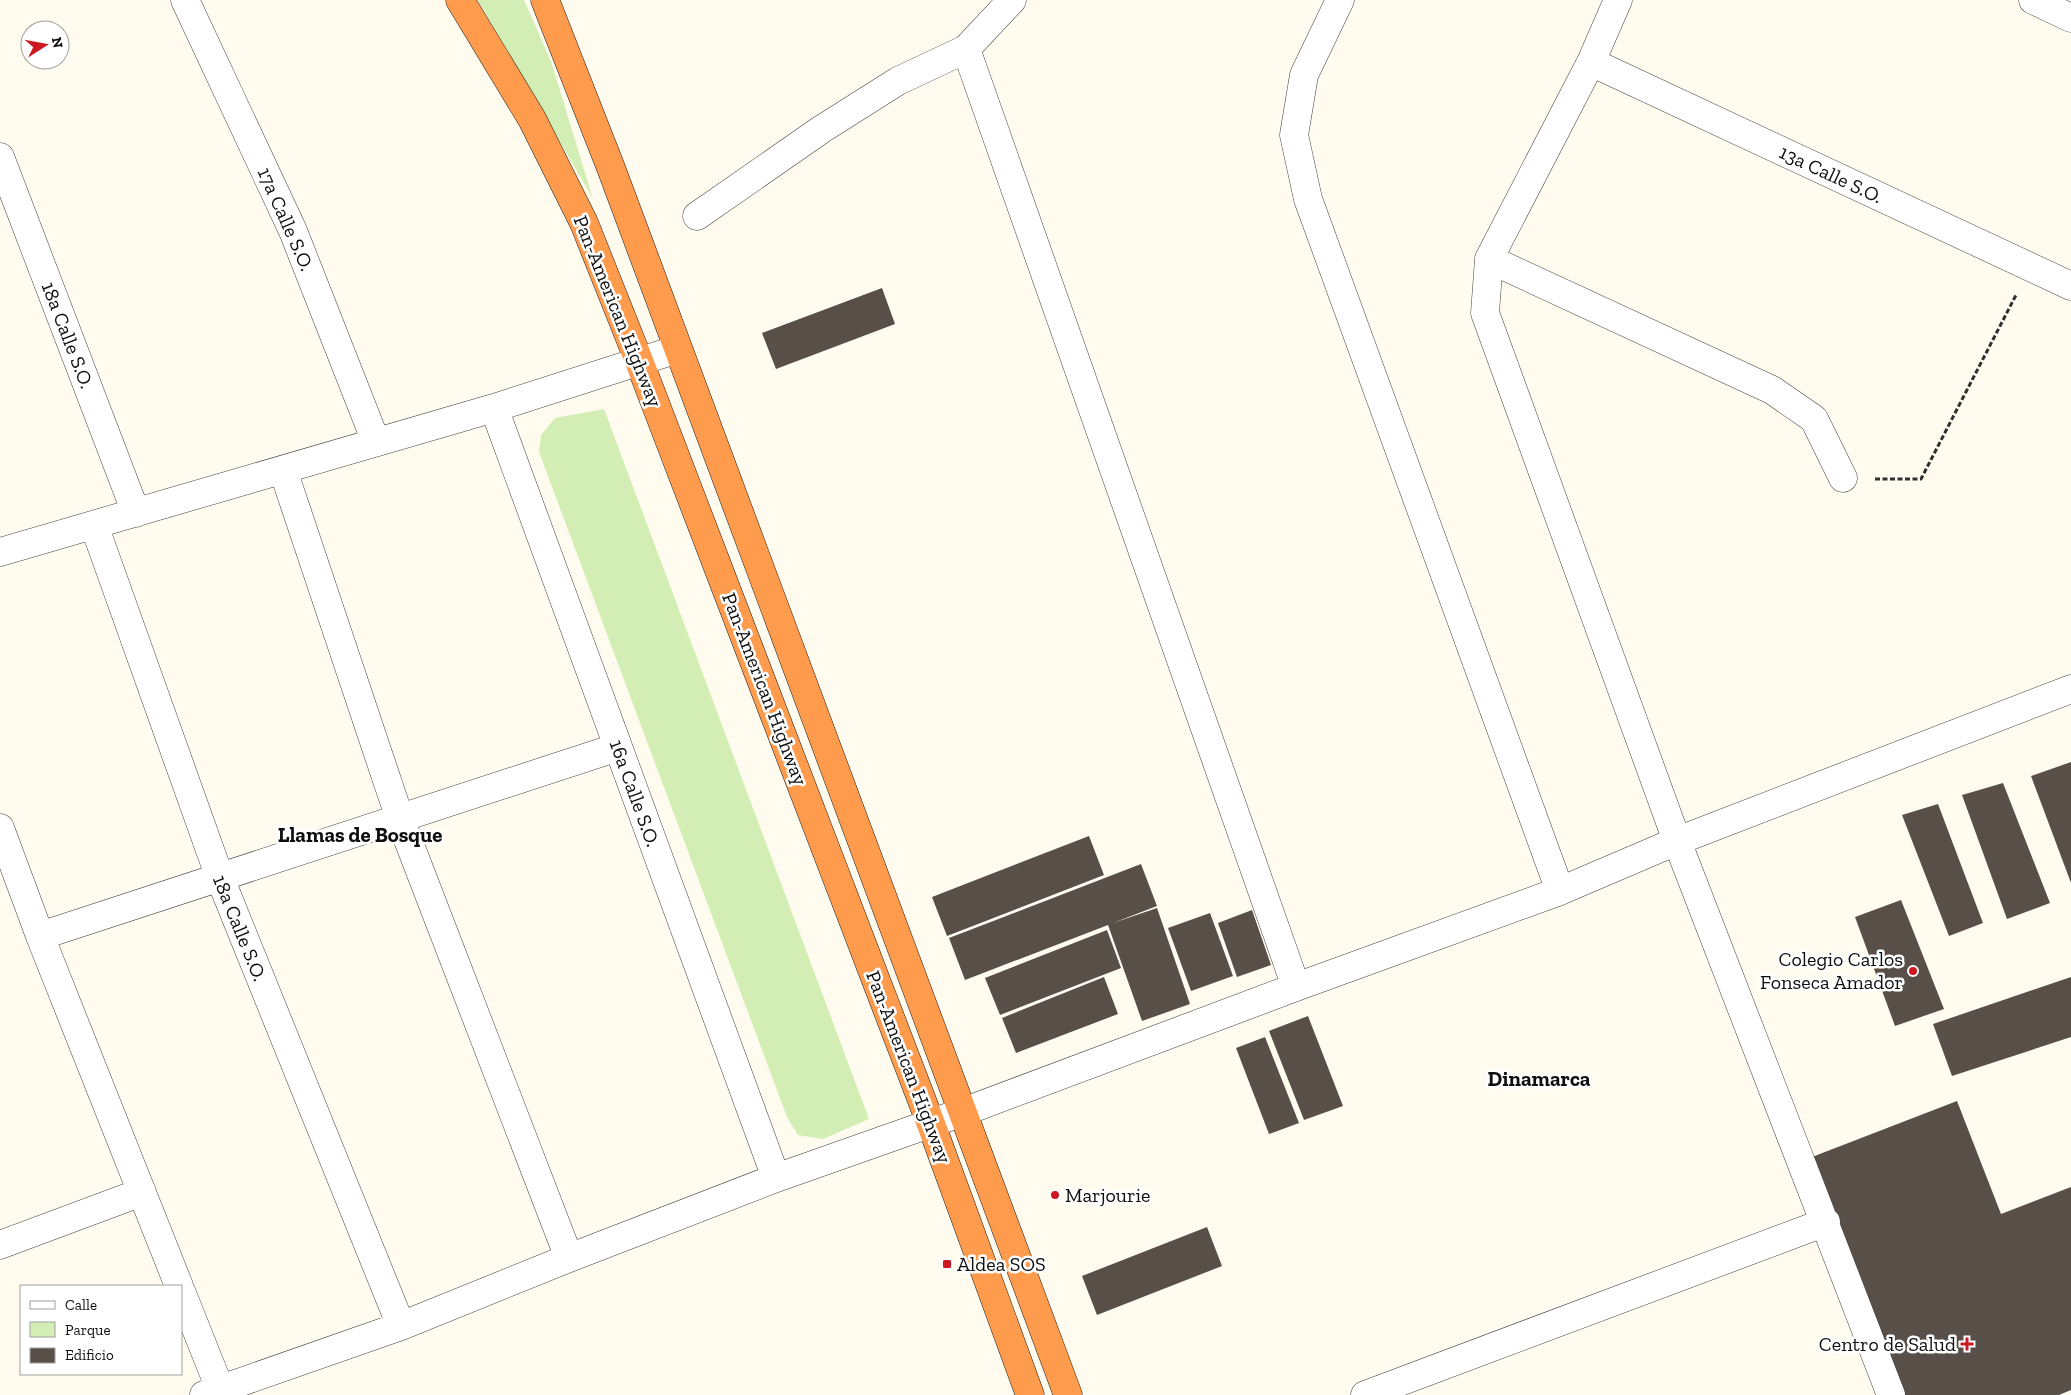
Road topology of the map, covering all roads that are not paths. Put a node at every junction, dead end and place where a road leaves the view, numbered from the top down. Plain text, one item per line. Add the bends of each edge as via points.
1 (184, 0) edge
2 (460, 0) edge
3 (545, 0) edge
4 (1012, 0) edge
5 (1340, 0) edge
6 (1618, 0) edge
7 (2033, 0) edge
8 (2071, 18) edge
9 (966, 49) junction
10 (1590, 62) junction
11 (0, 156) edge
12 (697, 216) dead end
13 (1489, 259) junction
14 (2071, 286) edge
15 (678, 349) junction
16 (640, 361) junction
17 (494, 408) junction
18 (376, 442) junction
19 (283, 470) junction
20 (1843, 478) road end
21 (136, 513) junction
22 (94, 525) junction
23 (0, 552) edge
24 (2071, 689) edge
25 (618, 747) junction
26 (400, 819) junction
27 (0, 828) edge
28 (1678, 841) junction
29 (220, 878) junction
30 (1560, 891) junction
31 (40, 936) junction
32 (1296, 987) junction
33 (964, 1112) junction
34 (931, 1124) junction
35 (776, 1178) junction
36 (142, 1192) junction
37 (1826, 1222) junction
38 (0, 1246) edge
39 (569, 1258) junction
40 (179, 1285) edge
41 (182, 1294) edge
42 (401, 1326) junction
43 (212, 1392) edge
44 (1030, 1395) edge
45 (1068, 1395) edge
46 (1365, 1395) edge
47 (1891, 1395) edge

1 - 18 street, 17a Calle S.O. via 293,231
2 - 16 highway, Pan-American Highway via 537,128 584,223
3 - 15 highway, Pan-American Highway
4 - 9 street
5 - 30 street via 1304,75 1294,135 1308,199
6 - 10 street
7 - 8 street
9 - 12 street via 890,86
9 - 32 street
10 - 13 street
10 - 14 street, 13a Calle S.O.
11 - 21 street, 18a Calle S.O.
13 - 20 street via 1772,390 1814,419
13 - 28 street via 1485,313
15 - 16 street
15 - 33 highway, Pan-American Highway
16 - 17 street
16 - 34 highway, Pan-American Highway
17 - 18 street
17 - 25 street, 16a Calle S.O.
18 - 19 street
19 - 21 street
19 - 26 street
21 - 22 street
22 - 23 street
22 - 29 street, 18a Calle S.O.
24 - 28 street
25 - 26 street
25 - 35 street, 16a Calle S.O.
26 - 29 street
26 - 39 street
27 - 31 street
28 - 30 street
28 - 37 street
29 - 31 street
29 - 42 street, 18a Calle S.O.
30 - 32 street
31 - 36 street
32 - 33 street
33 - 34 street
33 - 45 highway, Pan-American Highway
34 - 35 street
34 - 44 highway, Pan-American Highway
35 - 39 street
36 - 38 street
36 - 40 street
37 - 46 street
37 - 47 street
39 - 42 street
41 - 43 street
42 - 43 street

